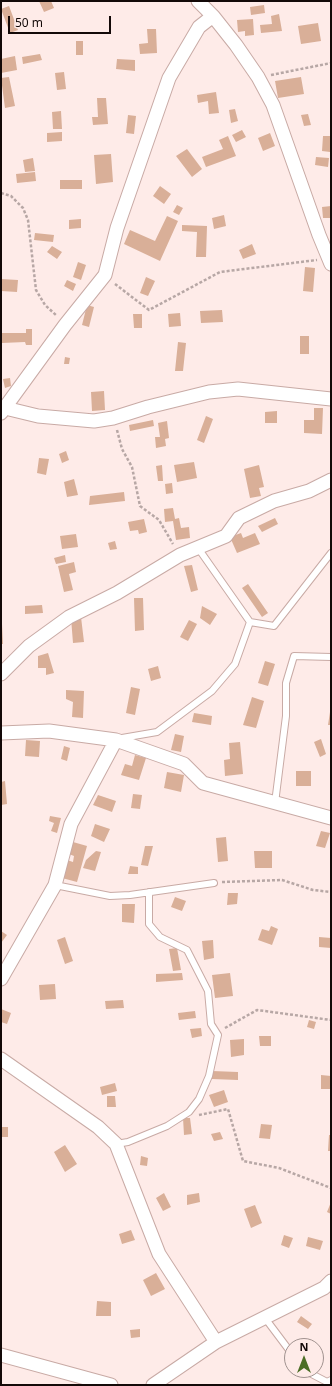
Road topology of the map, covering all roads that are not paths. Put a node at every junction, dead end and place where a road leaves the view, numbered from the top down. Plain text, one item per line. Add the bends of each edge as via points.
1 (198, 1) edge
2 (213, 16) junction
3 (330, 262) edge
4 (331, 399) edge
5 (2, 410) edge
6 (331, 480) edge
7 (198, 548) junction
8 (331, 554) edge
9 (250, 622) junction
10 (331, 657) edge
11 (1, 674) edge
12 (1, 733) edge
13 (116, 740) junction
14 (275, 803) junction
15 (331, 818) edge
16 (214, 883) road end
17 (55, 885) junction
18 (149, 892) junction
19 (1, 978) edge
20 (1, 1059) edge
21 (116, 1144) junction
22 (331, 1281) edge
23 (265, 1318) junction
24 (216, 1342) junction
25 (284, 1343) edge
26 (1, 1355) edge
27 (319, 1378) edge
28 (331, 1380) edge
29 (111, 1385) edge
30 (153, 1385) edge

1 - 2 street
2 - 3 street via 258,77 273,105
2 - 5 street via 200,27 169,78 117,228 105,275
4 - 5 street via 238,389 209,392 94,421 68,420
6 - 7 street via 309,491 274,501 239,518 226,536
7 - 9 lane
7 - 11 street via 69,617 29,646
8 - 9 lane via 274,626
9 - 13 lane via 235,664 212,691 157,732
10 - 14 lane via 294,656 286,683 286,716
12 - 13 street via 49,731
13 - 14 street via 184,764 202,783
13 - 17 street via 71,824
14 - 15 street
16 - 18 lane
17 - 18 lane via 110,896
17 - 19 street
18 - 21 lane via 149,924 160,937 187,950 208,991 211,1024 218,1035 209,1076 199,1099 189,1112 167,1126 128,1142
20 - 21 street via 98,1127
21 - 24 street via 159,1254
22 - 23 street via 324,1288
23 - 24 street
23 - 25 lane
24 - 30 street
26 - 29 street
27 - 28 lane via 327,1382

